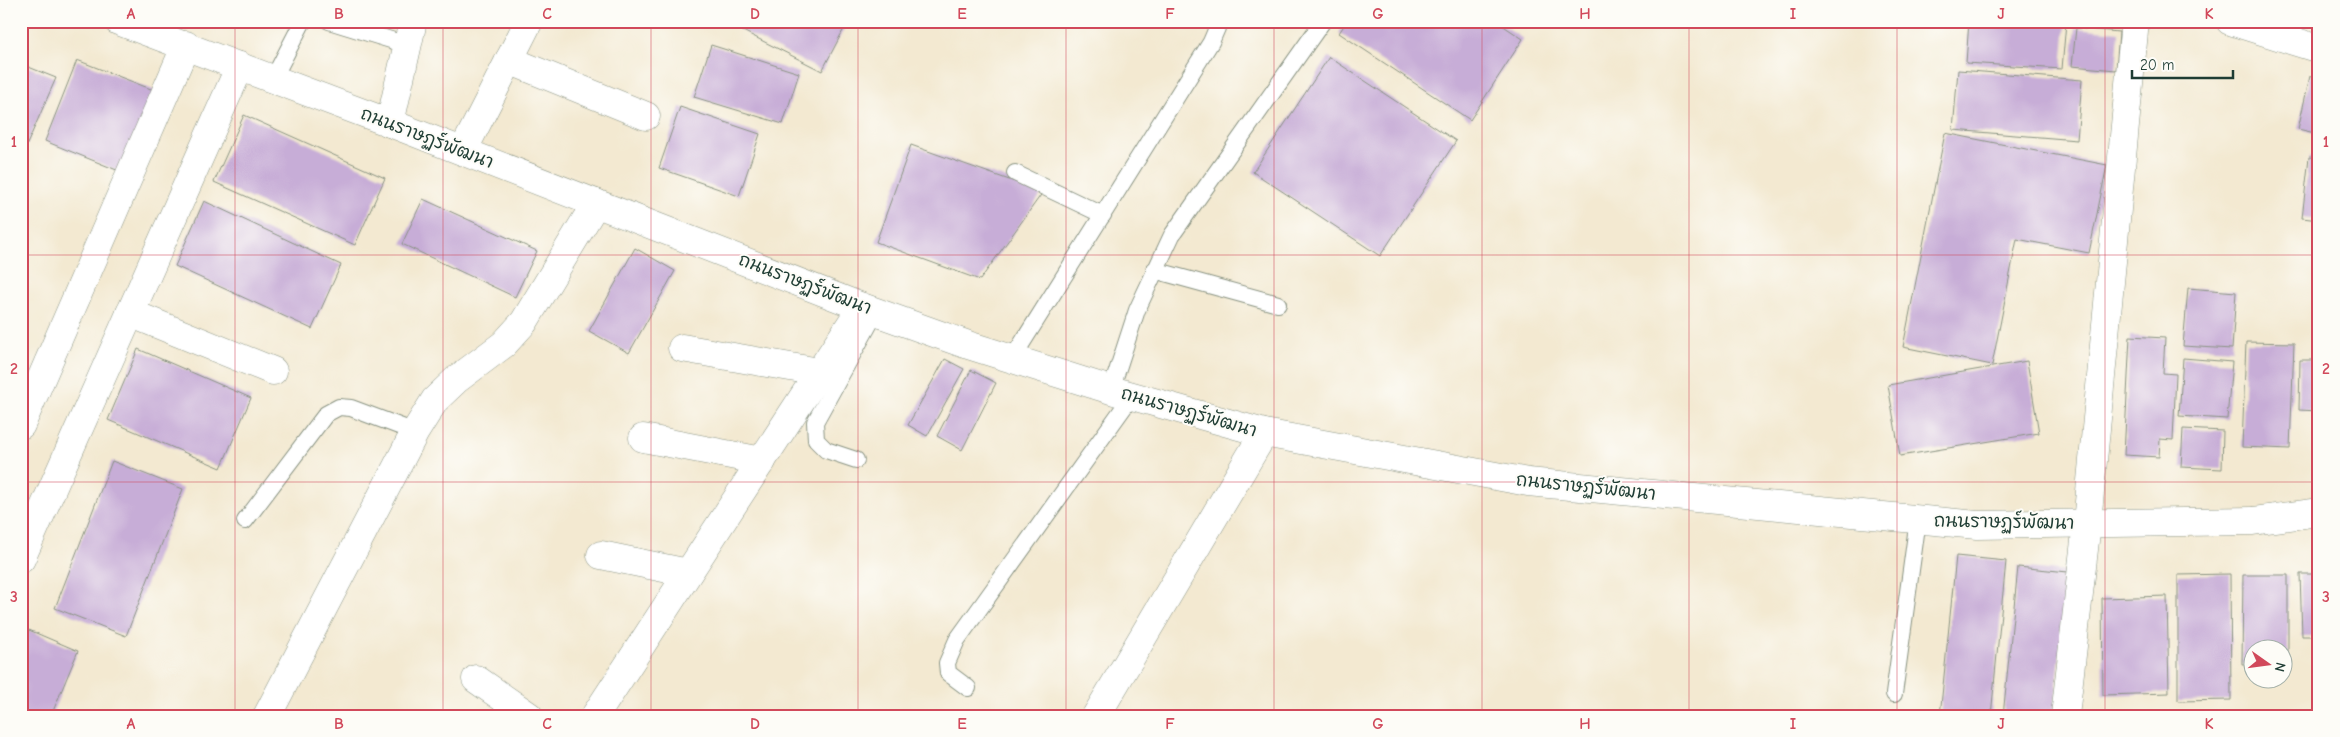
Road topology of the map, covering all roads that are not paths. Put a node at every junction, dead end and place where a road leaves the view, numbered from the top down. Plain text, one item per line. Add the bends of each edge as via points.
1 (118, 21) edge
2 (303, 21) edge
3 (329, 21) edge
4 (529, 21) edge
5 (1220, 21) edge
6 (1323, 21) edge
7 (2135, 21) edge
8 (2230, 21) edge
9 (410, 33) edge
10 (186, 45) junction
11 (2319, 49) edge
12 (509, 60) junction
13 (240, 66) junction
14 (273, 79) junction
15 (646, 116) dead end
16 (390, 123) junction
17 (463, 151) junction
18 (1015, 173) dead end
19 (596, 203) junction
20 (1103, 215) junction
21 (1154, 270) junction
22 (1278, 304) dead end
23 (869, 309) junction
24 (130, 313) junction
25 (682, 348) dead end
26 (1012, 359) junction
27 (273, 371) dead end
28 (819, 372) junction
29 (1121, 393) junction
30 (21, 425) edge
31 (415, 432) junction
32 (1264, 433) junction
33 (643, 438) dead end
34 (856, 460) dead end
35 (762, 461) junction
36 (2319, 512) edge
37 (1918, 519) junction
38 (245, 520) dead end
39 (2087, 523) junction
40 (601, 556) dead end
41 (21, 559) edge
42 (688, 573) junction
43 (476, 679) dead end
44 (968, 688) dead end
45 (1894, 694) dead end
46 (268, 716) edge
47 (529, 716) edge
48 (596, 716) edge
49 (1096, 716) edge
50 (2065, 716) edge

1 - 10 street, ถนนราษฏร์พัฒนา
2 - 14 lane
3 - 9 lane
4 - 12 street
5 - 20 lane via 1211,42
6 - 21 lane via 1190,206
7 - 39 street
8 - 11 street
9 - 16 street
10 - 13 street, ถนนราษฏร์พัฒนา
10 - 30 street
12 - 15 street
12 - 17 street
13 - 14 street, ถนนราษฏร์พัฒนา
13 - 24 street
14 - 16 street, ถนนราษฏร์พัฒนา
16 - 17 street, ถนนราษฏร์พัฒนา
17 - 19 street, ถนนราษฏร์พัฒนา
18 - 20 lane
19 - 23 street, ถนนราษฏร์พัฒนา
19 - 31 street via 524,322 504,344 435,400
20 - 26 lane
21 - 22 lane
21 - 29 lane via 1137,310
23 - 26 street, ถนนราษฏร์พัฒนา
23 - 28 street
23 - 34 lane via 815,422 816,440 826,450
24 - 27 street
24 - 41 street
25 - 28 street
26 - 29 street, ถนนราษฏร์พัฒนา
28 - 35 street
29 - 32 street, ถนนราษฏร์พัฒนา
29 - 44 lane via 957,640 947,663 948,673
31 - 38 lane via 351,408 339,407 326,414
31 - 46 street
32 - 37 street, ถนนราษฏร์พัฒนา via 1528,482
32 - 49 street
33 - 35 street
35 - 42 street
36 - 39 street, ถนนราษฏร์พัฒนา via 2252,521
37 - 39 street, ถนนราษฏร์พัฒนา via 1977,525
37 - 45 lane
39 - 50 street
40 - 42 street
42 - 48 street
43 - 47 street

